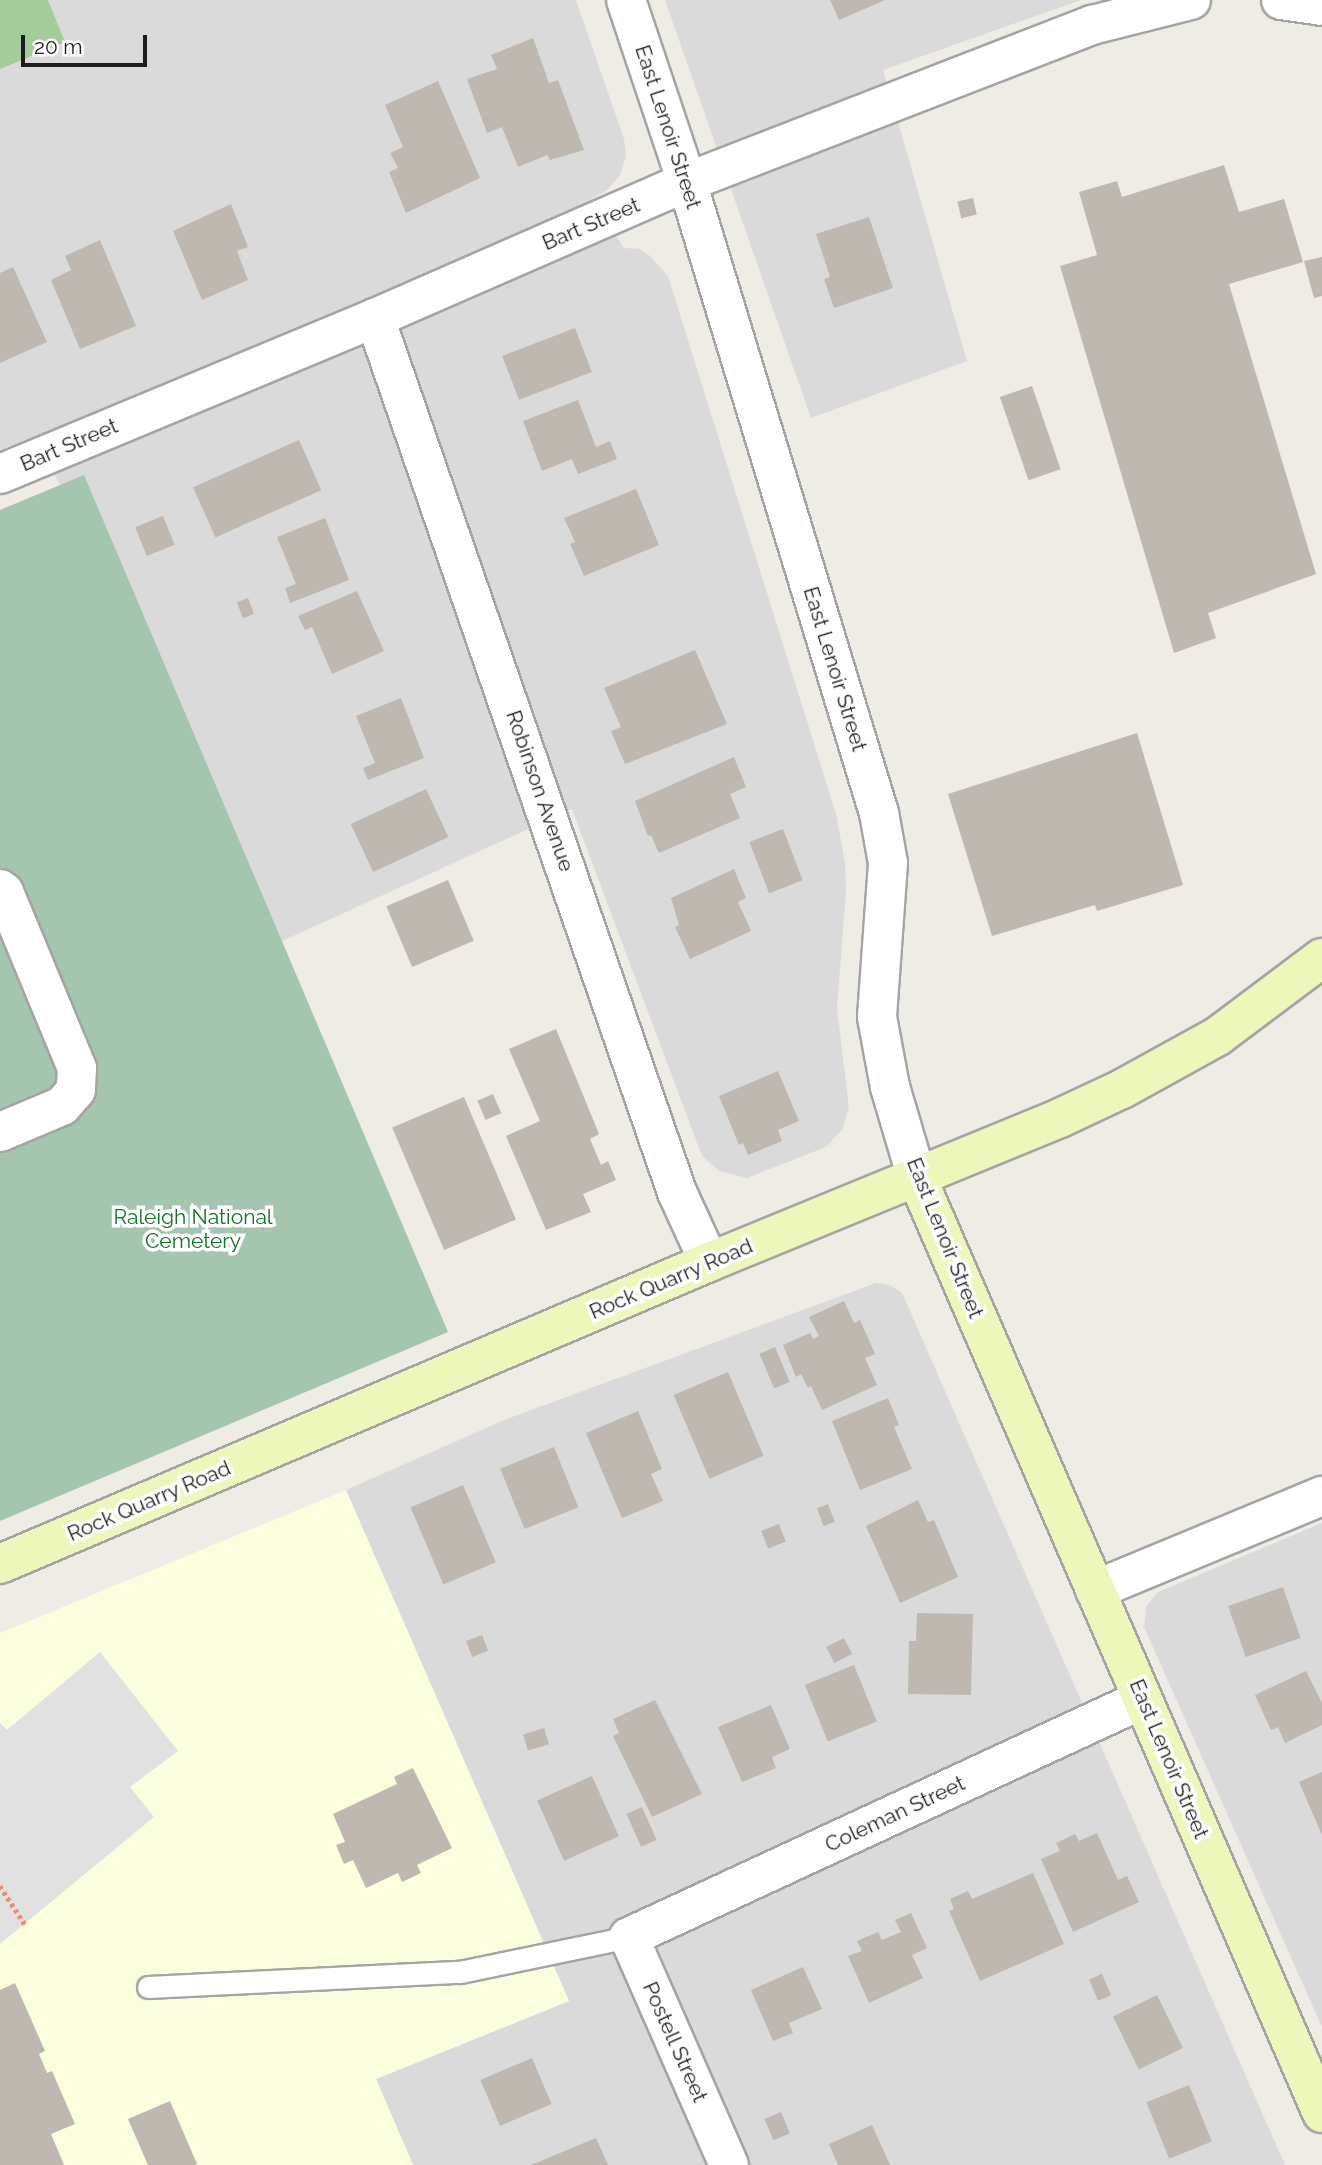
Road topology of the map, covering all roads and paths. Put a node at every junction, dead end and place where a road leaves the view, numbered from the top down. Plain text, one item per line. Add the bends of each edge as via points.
1 (626, 0) edge
2 (1191, 0) edge
3 (1128, 7) edge
4 (687, 182) junction
5 (375, 318) junction
6 (0, 474) edge
7 (0, 889) edge
8 (1322, 958) edge
9 (0, 1132) edge
10 (917, 1178) junction
11 (709, 1262) junction
12 (1322, 1496) edge
13 (0, 1564) edge
14 (1095, 1590) junction
15 (1143, 1699) junction
16 (0, 1886) edge
17 (26, 1926) dead end
18 (638, 1933) junction
19 (149, 1987) dead end
20 (1322, 2112) edge
21 (729, 2165) edge

1 - 4 street, East Lenoir Street
2 - 3 street, Bart Street
3 - 4 street, Bart Street
4 - 5 street, Bart Street
4 - 10 street, East Lenoir Street via 878,813 888,863 877,1017 890,1087
5 - 6 street, Bart Street
5 - 11 street, Robinson Avenue via 677,1192
7 - 9 street via 77,1068 76,1090 62,1106
8 - 10 main road, Rock Quarry Road via 1218,1036 1164,1067 1060,1118
10 - 11 main road, Rock Quarry Road
10 - 14 main road, East Lenoir Street
11 - 13 main road, Rock Quarry Road
12 - 14 street
14 - 15 main road, East Lenoir Street
15 - 18 street, Coleman Street
15 - 20 main road, East Lenoir Street
16 - 17 path
18 - 19 lane via 460,1972
18 - 21 street, Postell Street

